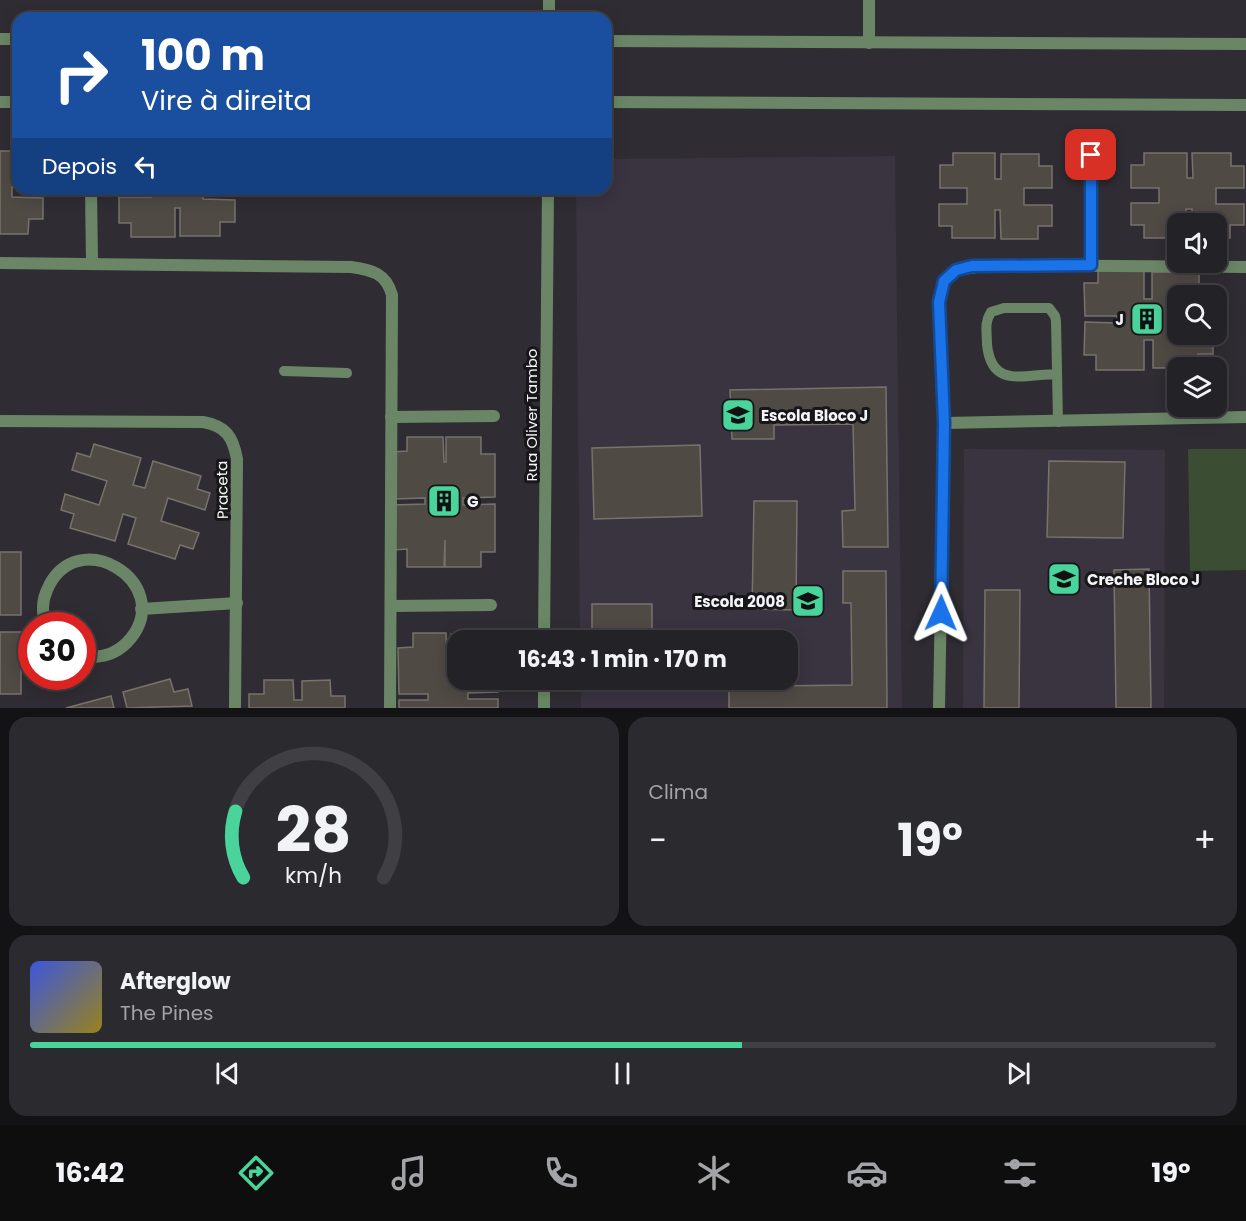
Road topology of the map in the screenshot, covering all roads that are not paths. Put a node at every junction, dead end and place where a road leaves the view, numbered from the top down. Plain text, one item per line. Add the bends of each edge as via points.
1 (869, 0) edge
2 (612, 41) edge
3 (869, 42) junction
4 (1246, 44) edge
5 (612, 102) edge
6 (1246, 105) edge
7 (1091, 155) dead end
8 (91, 195) edge
9 (548, 195) edge
10 (92, 262) junction
11 (0, 263) edge
12 (1091, 265) junction
13 (1246, 267) edge
14 (284, 371) dead end
15 (347, 373) dead end
16 (1056, 374) junction
17 (494, 416) dead end
18 (391, 417) junction
19 (1246, 417) edge
20 (0, 421) edge
21 (1058, 422) junction
22 (944, 423) junction
23 (237, 603) junction
24 (491, 605) dead end
25 (391, 606) junction
26 (141, 609) junction
27 (44, 612) edge
28 (544, 630) edge
29 (96, 656) edge
30 (544, 690) edge
31 (235, 708) edge
32 (390, 708) edge
33 (544, 708) edge
34 (939, 708) edge

1 - 3 street
2 - 3 street
3 - 4 street
5 - 6 street
7 - 12 street
8 - 10 street
9 - 28 street, Rua Oliver Tambo
10 - 11 street
10 - 18 street via 351,267 382,274 392,295
12 - 13 street
12 - 22 street via 972,266 956,270 944,281 939,302
14 - 15 lane
16 - 16 lane via 1004,375 995,371 988,358 986,320 991,312 1004,308 1052,310
16 - 21 lane
17 - 18 street
18 - 25 street
19 - 21 street
20 - 23 street, Praceta via 203,422 227,431 237,459
21 - 22 street
22 - 34 street
23 - 26 street
23 - 31 street, Praceta
24 - 25 street
25 - 32 street
26 - 27 street via 140,596 127,574 105,561 80,561 58,573 50,583
26 - 29 street via 134,634 126,644
30 - 33 street

